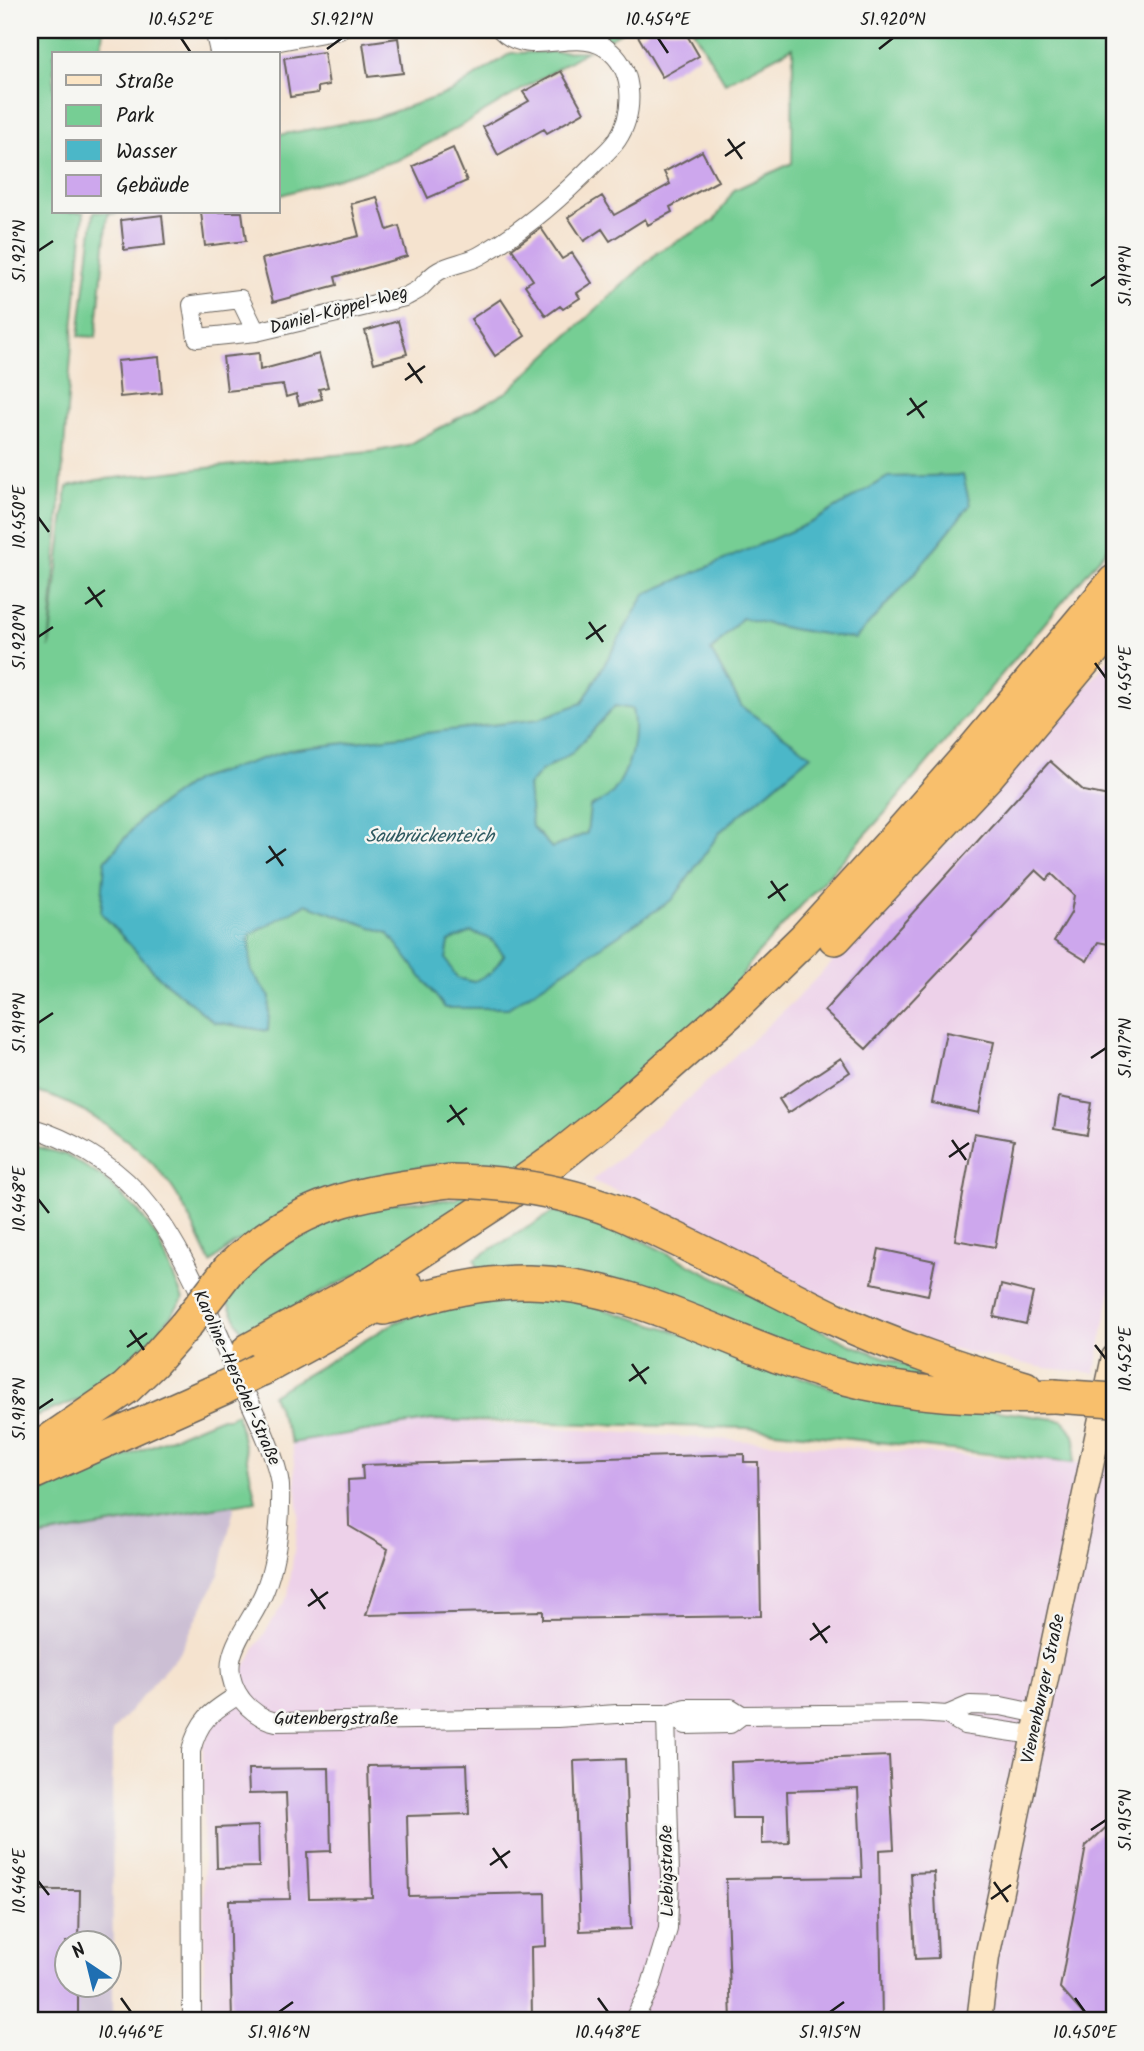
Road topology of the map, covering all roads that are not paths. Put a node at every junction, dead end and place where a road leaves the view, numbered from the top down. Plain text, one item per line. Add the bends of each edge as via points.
1 (214, 30) edge
2 (340, 30) edge
3 (501, 30) edge
4 (268, 35) edge
5 (256, 332) dead end
6 (1114, 582) edge
7 (1114, 625) edge
8 (30, 1127) edge
9 (366, 1312) junction
10 (1114, 1357) edge
11 (254, 1360) junction
12 (218, 1379) junction
13 (1054, 1396) junction
14 (1114, 1400) edge
15 (39, 1445) edge
16 (30, 1474) edge
17 (238, 1695) junction
18 (666, 1714) junction
19 (1036, 1724) junction
20 (192, 2021) edge
21 (633, 2021) edge
22 (979, 2021) edge

1 - 4 street via 219,52
2 - 4 street
3 - 5 street, Daniel-Köppel-Weg via 514,40 535,45 577,41 610,50 629,84 629,109 618,140 548,209 477,257 440,270 405,297
6 - 11 highway via 970,754 804,939 727,1014 605,1120 493,1204
7 - 9 highway via 988,775 736,1037 640,1122 531,1205
8 - 17 street, Karoline-Herschel-Straße via 104,1163 156,1214 194,1283 275,1463 278,1537 265,1591 230,1660 232,1686
9 - 11 highway
9 - 13 highway via 494,1283 592,1289 659,1308 837,1376 906,1391 983,1398
10 - 19 street, Vienenburger Straße
11 - 12 highway
12 - 15 highway via 146,1401
12 - 16 highway via 83,1452
13 - 14 highway, bridge
13 - 15 highway, bridge via 901,1347 615,1210 543,1189 450,1181 379,1190 320,1207 267,1237 229,1269 126,1388
17 - 18 street, Gutenbergstraße via 259,1716 276,1722
17 - 20 street via 202,1721 191,1751
18 - 19 street, Gutenbergstraße via 685,1708 731,1708 742,1715 947,1715 964,1725
18 - 21 street, Liebigstraße via 668,1929 650,1988
19 - 22 street, Vienenburger Straße via 987,1957

